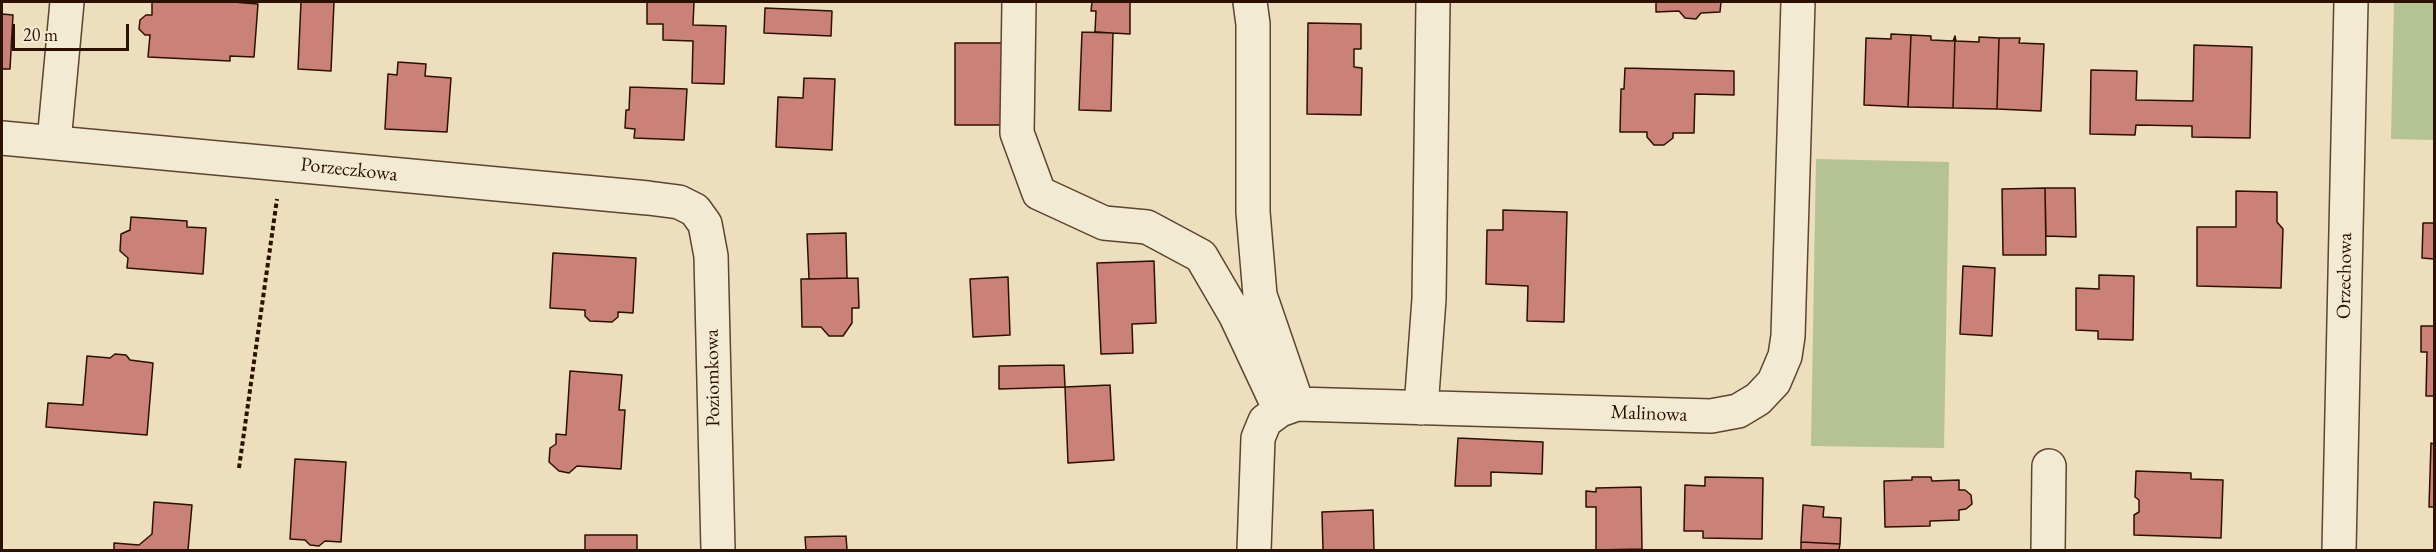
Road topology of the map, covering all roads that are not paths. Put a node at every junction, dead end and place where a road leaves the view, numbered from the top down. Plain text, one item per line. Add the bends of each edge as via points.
1 (67, 2) edge
2 (1019, 2) edge
3 (1250, 2) edge
4 (1433, 2) edge
5 (1798, 2) edge
6 (2352, 2) edge
7 (2, 138) edge
8 (54, 142) junction
9 (695, 210) joint
10 (1288, 407) junction
11 (1421, 408) junction
12 (2049, 466) dead end
13 (718, 550) edge
14 (1254, 550) edge
15 (2048, 550) edge
16 (2339, 550) edge

1 - 8 street
2 - 10 street via 1017,134 1038,193 1104,223 1147,227 1201,256
3 - 10 street via 1253,212 1260,295
4 - 11 street via 1429,299
5 - 11 street, Malinowa via 1788,336 1774,382 1758,399 1738,411 1711,416
6 - 16 street, Orzechowa
7 - 8 street, Porzeczkowa
8 - 9 street, Porzeczkowa via 648,198 679,202
9 - 13 street, Poziomkowa via 705,224 711,256
10 - 11 street, Malinowa
10 - 14 street via 1264,422 1257,438
12 - 15 street

